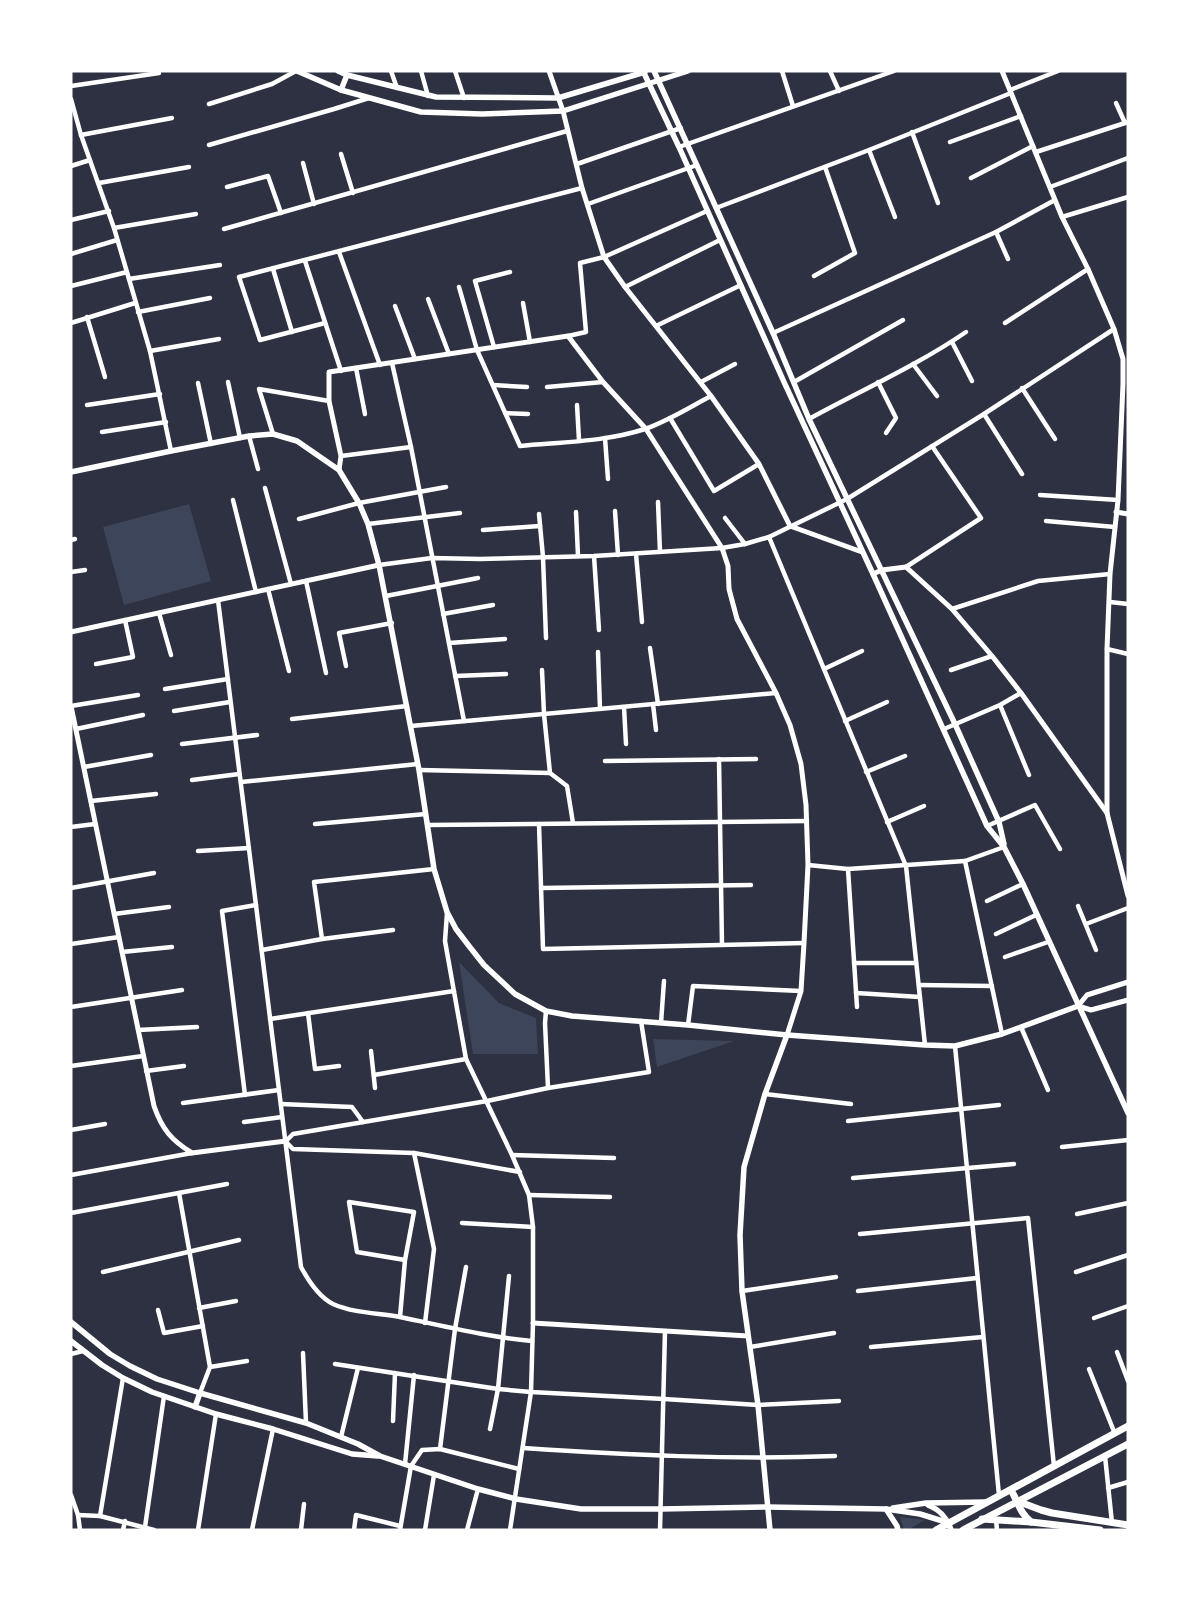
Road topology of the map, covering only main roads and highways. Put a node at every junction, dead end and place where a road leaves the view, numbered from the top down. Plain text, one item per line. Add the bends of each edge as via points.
1 (297, 71) edge
2 (338, 71) edge
3 (654, 71) edge
4 (688, 71) edge
5 (644, 72) edge
6 (347, 75) junction
7 (658, 81) junction
8 (649, 85) junction
9 (341, 90) junction
10 (71, 472) edge
11 (1004, 846) junction
12 (1078, 1006) junction
13 (787, 1035) junction
14 (1128, 1113) edge
15 (71, 1322) edge
16 (71, 1341) edge
17 (200, 1393) junction
18 (195, 1407) junction
19 (1128, 1426) edge
20 (1128, 1444) edge
21 (380, 1456) junction
22 (1011, 1490) junction
23 (1018, 1501) junction
24 (986, 1502) junction
25 (926, 1503) junction
26 (767, 1507) junction
27 (886, 1509) junction
28 (982, 1519) junction
29 (1031, 1522) junction
30 (1128, 1525) edge
31 (950, 1526) edge
32 (1056, 1527) edge
33 (770, 1530) edge
34 (898, 1530) edge
35 (936, 1530) edge
36 (963, 1530) edge
37 (1100, 1530) edge

1 - 9 main road
2 - 6 main road
3 - 7 main road
4 - 7 main road
5 - 6 main road via 558,98 428,96
5 - 8 main road
6 - 9 main road
7 - 8 main road
7 - 11 main road via 809,418 955,724 999,822
8 - 9 main road via 563,111 482,114 421,112
8 - 11 main road via 987,826
10 - 13 main road via 273,434 297,441 339,470 368,524 379,565 411,726 434,869 447,912 484,965 515,994 546,1010 572,1016
11 - 12 main road
12 - 13 main road via 1002,1034 955,1046
12 - 14 main road
13 - 26 main road via 765,1094 744,1167 740,1235 742,1291 758,1405
15 - 17 main road via 130,1366
16 - 18 main road via 123,1378
17 - 18 main road
17 - 21 main road via 306,1423
18 - 21 main road via 352,1454
19 - 22 main road
20 - 23 main road
21 - 26 main road via 478,1489 516,1499 581,1509
22 - 23 main road
22 - 24 main road
23 - 28 main road
23 - 29 main road via 1020,1510
23 - 30 main road via 1041,1510
24 - 25 main road
24 - 31 main road
25 - 27 main road
25 - 31 main road via 943,1514
26 - 27 main road
26 - 33 main road
27 - 31 main road via 920,1514
27 - 34 main road
28 - 29 main road
28 - 36 main road
29 - 32 main road
31 - 35 main road
32 - 37 main road

